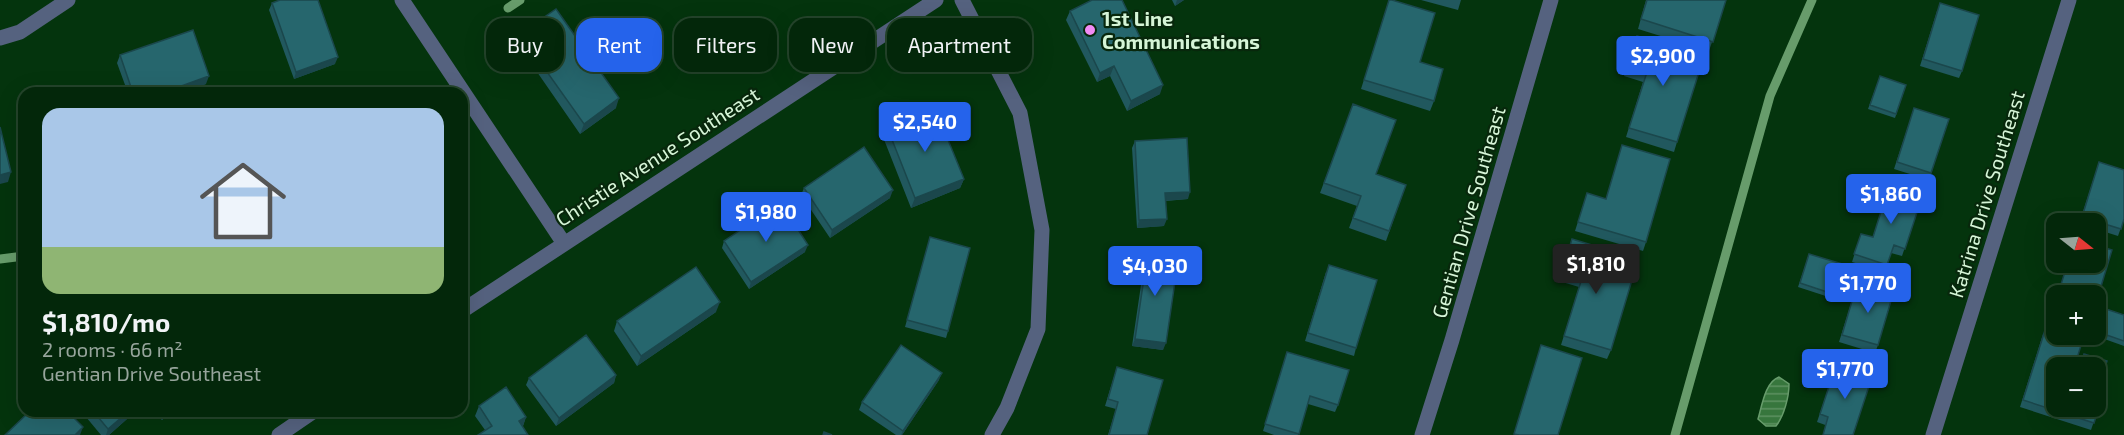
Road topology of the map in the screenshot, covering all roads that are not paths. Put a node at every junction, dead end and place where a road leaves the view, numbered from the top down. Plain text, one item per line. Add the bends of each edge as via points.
1 (68, 0) edge
2 (402, 0) edge
3 (936, 0) edge
4 (962, 0) edge
5 (1551, 0) edge
6 (2069, 0) edge
7 (0, 38) edge
8 (460, 87) edge
9 (468, 99) edge
10 (563, 242) junction
11 (468, 307) edge
12 (305, 417) edge
13 (279, 435) edge
14 (992, 435) edge
15 (1422, 435) edge
16 (1933, 435) edge

1 - 7 street via 20,32
2 - 8 street
3 - 10 street, Christie Avenue Southeast
4 - 14 street via 1020,113 1042,230 1038,329
5 - 15 street, Gentian Drive Southeast
6 - 16 street, Katrina Drive Southeast
9 - 10 street
10 - 11 street, Christie Avenue Southeast
12 - 13 street

